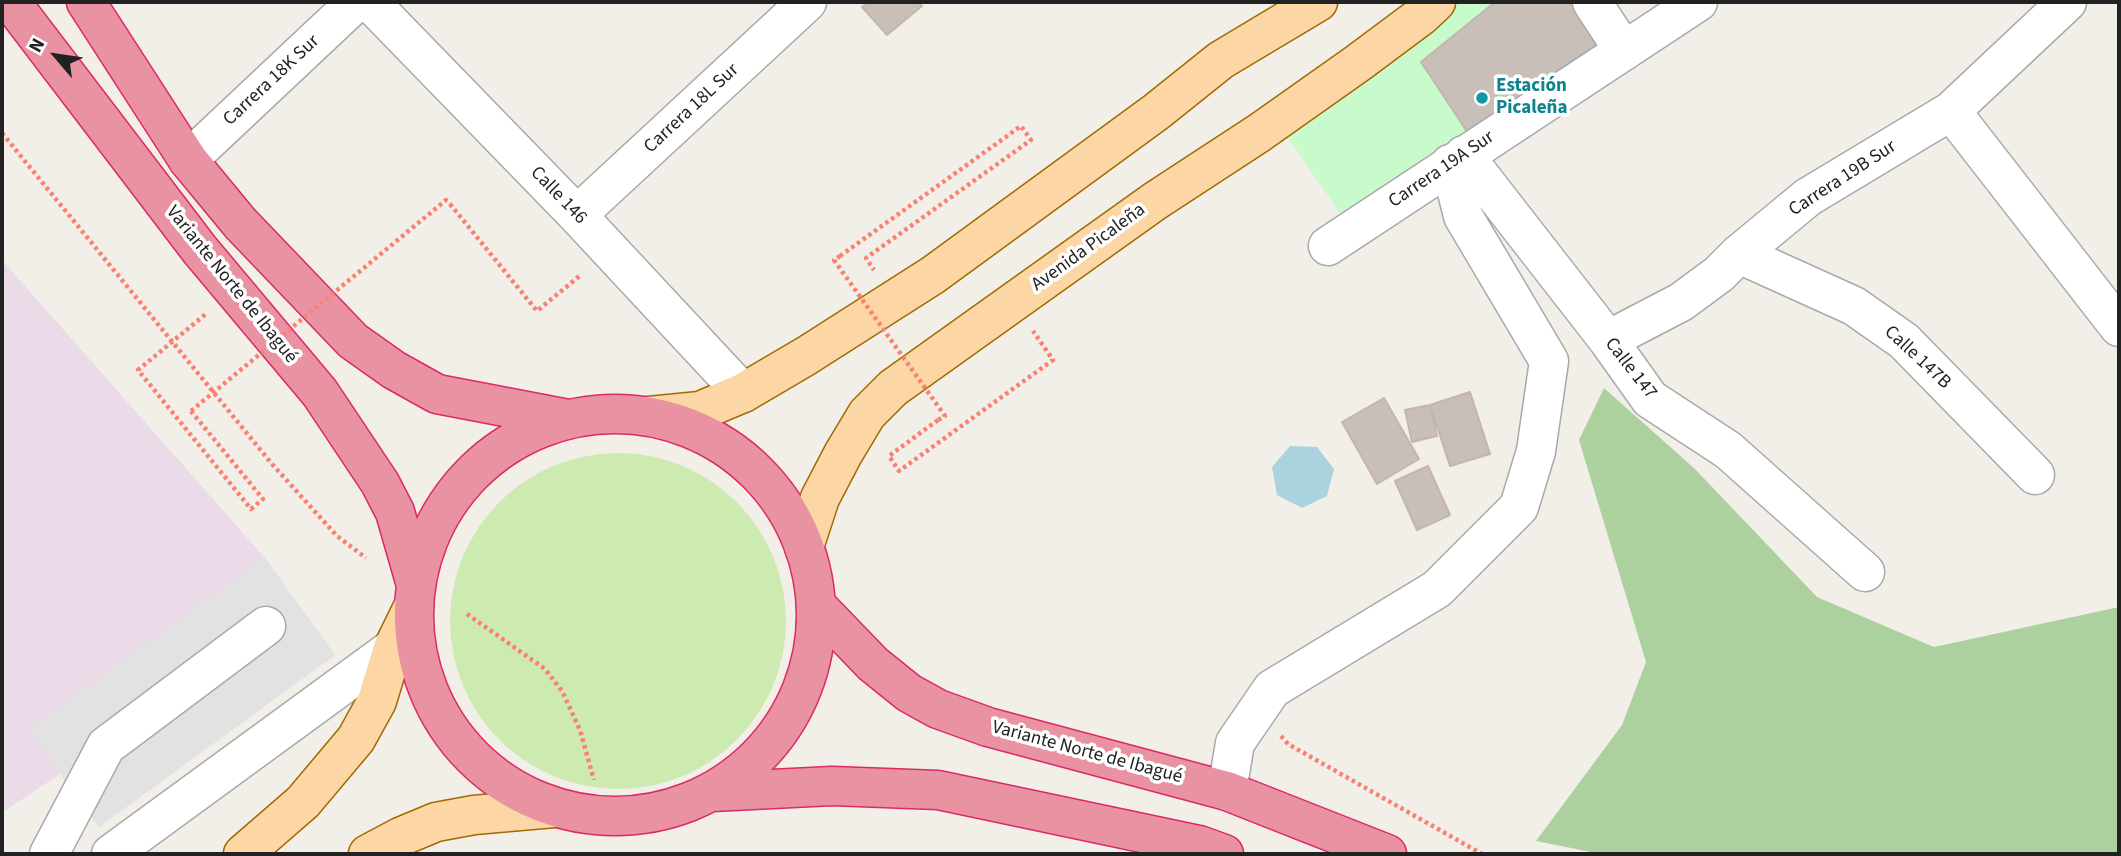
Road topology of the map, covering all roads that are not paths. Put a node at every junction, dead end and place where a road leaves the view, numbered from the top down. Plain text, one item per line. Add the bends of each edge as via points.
1 (11, 2) edge
2 (86, 2) edge
3 (356, 2) edge
4 (370, 2) edge
5 (807, 2) edge
6 (1318, 2) edge
7 (1436, 2) edge
8 (1592, 2) edge
9 (1698, 2) edge
10 (2067, 2) edge
11 (1624, 51) junction
12 (1951, 111) junction
13 (188, 160) junction
14 (1457, 160) junction
15 (577, 215) junction
16 (1328, 246) dead end
17 (1739, 254) junction
18 (2119, 327) edge
19 (1608, 340) junction
20 (743, 393) junction
21 (649, 416) junction
22 (570, 419) junction
23 (2035, 475) dead end
24 (804, 547) junction
25 (1865, 572) dead end
26 (415, 596) junction
27 (816, 605) junction
28 (266, 626) dead end
29 (393, 648) junction
30 (1227, 791) junction
31 (712, 792) junction
32 (554, 808) junction
33 (49, 854) edge
34 (111, 854) edge
35 (243, 854) edge
36 (368, 854) edge
37 (1224, 854) edge
38 (1387, 854) edge

1 - 26 highway, Variante Norte de Ibagué via 191,239 320,393 395,512
2 - 13 highway
3 - 13 street, Carrera 18K Sur
4 - 15 street, Calle 146
5 - 15 street, Carrera 18L Sur
6 - 20 main road via 1221,60 933,275
7 - 24 main road, Avenida Picaleña via 1347,71 893,388 867,414 820,498
8 - 11 street
9 - 11 street, Carrera 19A Sur
10 - 12 street, Carrera 19B Sur
11 - 14 street, Carrera 19A Sur
12 - 17 street, Carrera 19B Sur via 1808,197
12 - 18 street
13 - 22 highway via 240,223 353,341 394,370 437,394
14 - 16 street, Carrera 19A Sur
14 - 19 street, Calle 147
14 - 30 street via 1463,216 1549,361 1536,452 1519,507 1437,589 1272,690 1235,743
15 - 20 street, Calle 146
17 - 19 street, Carrera 19B Sur via 1681,302
17 - 23 street, Calle 147B via 1854,306 1904,341
19 - 25 street, Calle 147 via 1650,399 1728,450
20 - 21 main road via 700,411
21 - 22 highway via 610,413
21 - 24 highway via 690,428 727,448 761,475 786,509
22 - 26 highway via 507,446 456,493 424,554
24 - 27 highway
26 - 29 main road
26 - 32 highway via 416,643 424,680 447,725 488,772 519,793
27 - 30 highway, Variante Norte de Ibagué via 873,664 938,709 988,727
27 - 31 highway via 811,658 782,727 762,752
28 - 33 street via 106,746
29 - 34 street
29 - 35 main road via 377,701 356,739 303,802
30 - 38 highway, Variante Norte de Ibagué
31 - 32 highway via 650,814 585,815
31 - 37 highway via 832,786 938,790
32 - 36 main road via 436,822

